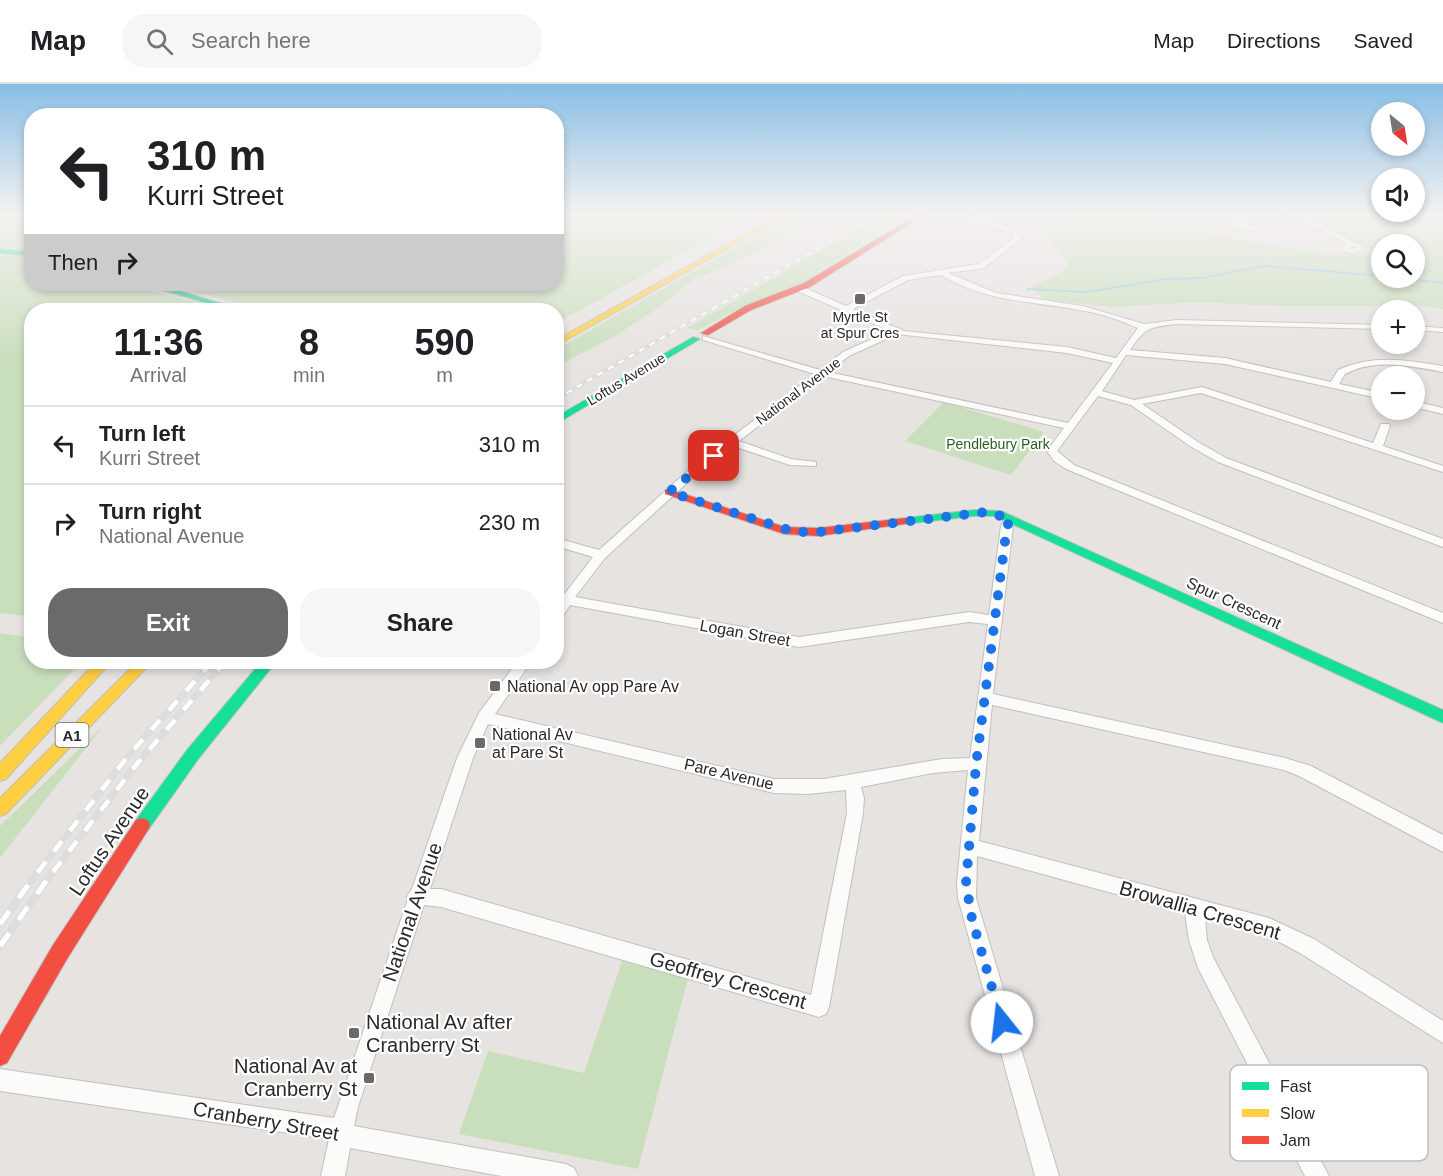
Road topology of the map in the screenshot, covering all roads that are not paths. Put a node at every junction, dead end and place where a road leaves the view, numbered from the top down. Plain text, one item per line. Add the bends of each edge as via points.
1 (680, 264) edge
2 (697, 264) edge
3 (841, 264) edge
4 (984, 264) edge
5 (942, 273) junction
6 (800, 289) junction
7 (174, 291) edge
8 (215, 303) edge
9 (847, 309) junction
10 (1144, 327) junction
11 (1371, 327) edge
12 (564, 329) edge
13 (1425, 329) edge
14 (1443, 330) edge
15 (896, 331) junction
16 (702, 337) junction
17 (564, 339) edge
18 (1120, 356) junction
19 (1443, 369) edge
20 (822, 373) junction
21 (1334, 385) junction
22 (1096, 392) junction
23 (1371, 393) edge
24 (1134, 403) junction
25 (1425, 407) edge
26 (1443, 411) edge
27 (564, 416) edge
28 (1070, 426) junction
29 (1384, 426) dead end
30 (732, 442) junction
31 (1377, 447) junction
32 (812, 464) dead end
33 (1443, 469) edge
34 (669, 492) junction
35 (1011, 519) junction
36 (1443, 543) edge
37 (564, 544) edge
38 (601, 555) junction
39 (568, 600) junction
40 (564, 605) edge
41 (1443, 618) edge
42 (994, 620) junction
43 (98, 669) edge
44 (138, 669) edge
45 (263, 669) edge
46 (519, 669) edge
47 (986, 698) junction
48 (484, 717) junction
49 (1443, 717) edge
50 (976, 765) junction
51 (0, 774) edge
52 (852, 782) junction
53 (0, 809) edge
54 (1443, 844) edge
55 (970, 846) junction
56 (416, 896) junction
57 (1194, 908) junction
58 (1443, 1032) edge
59 (0, 1056) edge
60 (1259, 1065) edge
61 (0, 1080) edge
62 (341, 1131) junction
63 (1309, 1161) edge
64 (333, 1176) edge
65 (566, 1176) edge
66 (1047, 1176) edge
67 (1317, 1176) edge

1 - 12 main road
2 - 17 main road
3 - 6 main road, Loftus Avenue
4 - 5 street
5 - 9 street via 901,280
5 - 10 street via 996,297 1094,311
6 - 9 street
6 - 16 main road, Loftus Avenue via 748,308
7 - 8 main road
9 - 15 street
10 - 11 street via 1177,322
10 - 18 street
13 - 14 street
15 - 18 street
15 - 20 street, National Avenue via 853,351
16 - 20 street
16 - 27 main road, Loftus Avenue
18 - 21 street via 1225,361
18 - 22 street
19 - 21 street via 1366,363 1341,372
20 - 28 street
20 - 30 street, National Avenue
21 - 23 street
22 - 24 street
22 - 28 street
24 - 31 street via 1202,390 1261,405
24 - 36 street via 1222,460
25 - 26 street
28 - 41 street via 1053,448 1053,454 1070,467
29 - 31 street
30 - 32 street via 790,462
30 - 34 street, National Avenue
31 - 33 street
34 - 35 main road, Spur Crescent via 795,532 987,512
34 - 38 street, National Avenue
35 - 42 street
35 - 49 main road, Spur Crescent
37 - 38 street
38 - 39 street, National Avenue
39 - 40 street, National Avenue
39 - 42 street, Logan Street via 799,642 969,617
42 - 47 street
43 - 51 main road, A1
44 - 53 main road, A1
45 - 59 main road, Loftus Avenue via 114,864
46 - 48 street, National Avenue
47 - 50 street
47 - 54 street via 1285,764
48 - 52 street, Pare Avenue via 774,786 796,789
48 - 56 street, National Avenue via 472,738
50 - 52 street, Pare Avenue via 952,763
50 - 55 street
52 - 56 street, Geoffrey Crescent via 855,813 819,1007 441,898
55 - 57 street, Browallia Crescent
55 - 66 street via 967,898
56 - 62 street, National Avenue
57 - 58 street, Browallia Crescent via 1287,935
57 - 60 street via 1205,961
61 - 62 street, Cranberry Street
62 - 64 street, National Avenue
62 - 65 street, Cranberry Street via 355,1139
63 - 67 street

